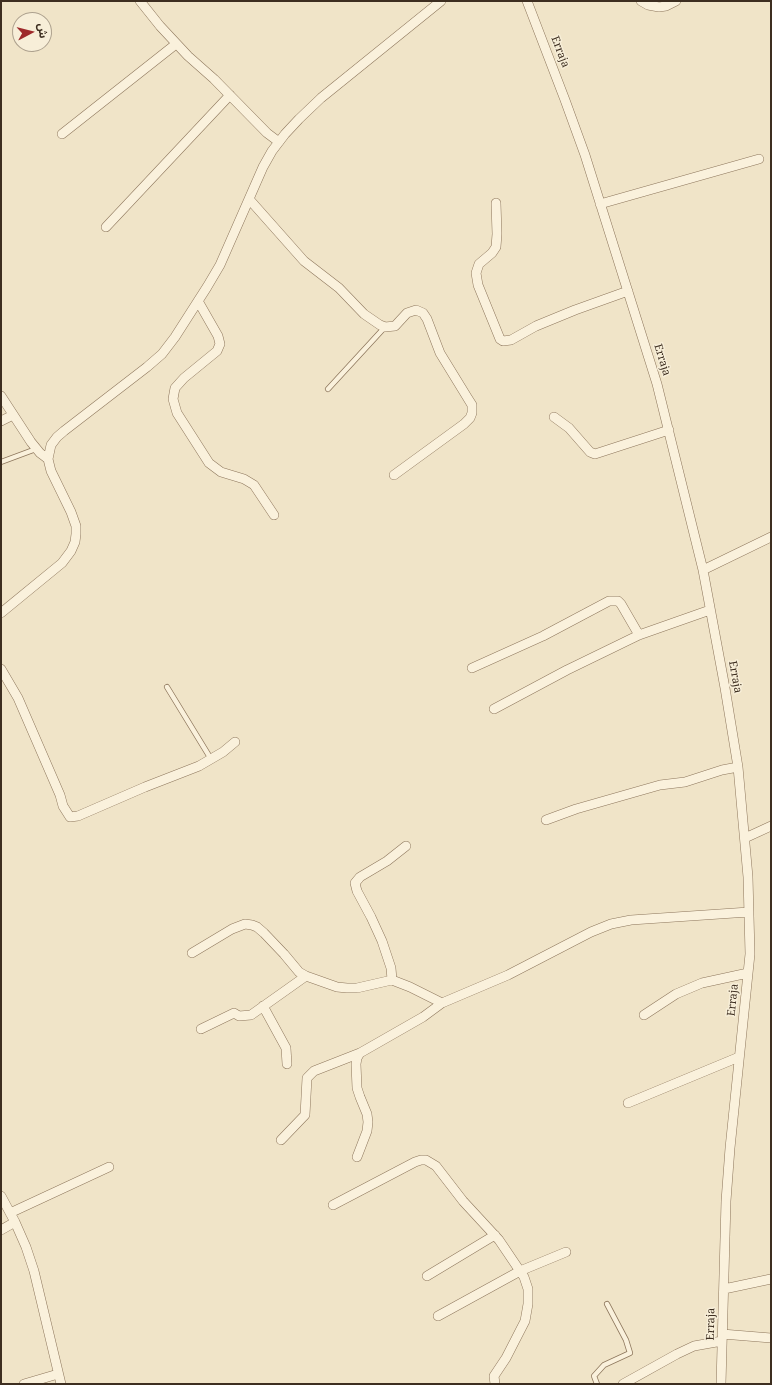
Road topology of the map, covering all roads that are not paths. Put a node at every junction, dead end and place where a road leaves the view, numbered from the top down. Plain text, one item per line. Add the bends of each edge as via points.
1 (140, 1) edge
2 (441, 1) edge
3 (527, 1) edge
4 (641, 1) edge
5 (676, 1) edge
6 (176, 44) junction
7 (230, 95) junction
8 (62, 134) dead end
9 (278, 142) junction
10 (760, 159) dead end
11 (249, 199) junction
12 (496, 203) dead end
13 (600, 204) junction
14 (106, 227) dead end
15 (628, 291) junction
16 (198, 301) junction
17 (386, 327) junction
18 (328, 389) dead end
19 (1, 396) edge
20 (13, 415) junction
21 (554, 417) dead end
22 (1, 421) edge
23 (669, 430) junction
24 (36, 449) junction
25 (48, 460) junction
26 (1, 462) edge
27 (394, 475) dead end
28 (274, 515) dead end
29 (771, 537) edge
30 (703, 570) junction
31 (710, 610) junction
32 (1, 613) edge
33 (639, 635) junction
34 (472, 668) dead end
35 (1, 669) edge
36 (167, 687) dead end
37 (494, 709) dead end
38 (235, 742) dead end
39 (211, 759) junction
40 (738, 767) junction
41 (546, 820) dead end
42 (771, 826) edge
43 (745, 838) junction
44 (406, 846) dead end
45 (750, 912) junction
46 (192, 953) dead end
47 (748, 973) junction
48 (306, 976) junction
49 (392, 980) junction
50 (442, 1003) junction
51 (263, 1006) junction
52 (644, 1015) dead end
53 (200, 1030) dead end
54 (360, 1053) junction
55 (739, 1057) junction
56 (287, 1064) dead end
57 (628, 1103) dead end
58 (281, 1140) dead end
59 (357, 1157) dead end
60 (109, 1167) dead end
61 (1, 1196) edge
62 (334, 1205) dead end
63 (10, 1213) junction
64 (15, 1222) junction
65 (1, 1230) edge
66 (495, 1236) junction
67 (566, 1252) dead end
68 (520, 1271) junction
69 (428, 1276) dead end
70 (771, 1279) edge
71 (724, 1289) junction
72 (607, 1304) dead end
73 (438, 1316) dead end
74 (722, 1337) junction
75 (771, 1338) edge
76 (58, 1374) junction
77 (24, 1384) edge
78 (61, 1384) edge
79 (495, 1384) edge
80 (597, 1384) edge
81 (622, 1384) edge
82 (721, 1384) edge

1 - 6 street
2 - 9 street via 321,98
3 - 13 street, Erraja via 566,100
4 - 5 street via 659,7
6 - 7 street
6 - 8 street
7 - 9 street
7 - 14 street
9 - 11 street via 263,167
10 - 13 street
11 - 16 street via 220,265
11 - 17 street via 304,261 339,288 364,314
12 - 15 street via 496,247 479,264 476,273 478,285 503,341 511,340 536,326 575,310
13 - 15 street, Erraja
15 - 23 street, Erraja
16 - 25 street via 162,354 57,437 51,445
16 - 28 street via 220,344 217,351 175,388 173,399 177,413 210,463 221,472 254,485
17 - 18 lane
17 - 27 street via 395,326 412,311 423,313 440,353 472,405 470,418 464,424
19 - 20 street
20 - 22 street
20 - 24 street
21 - 23 street via 595,454
23 - 30 street, Erraja
24 - 25 street
24 - 26 lane
25 - 32 street via 76,526 75,542 62,563
29 - 30 street
30 - 31 street, Erraja
31 - 33 street
31 - 40 street, Erraja via 726,688
33 - 34 street via 618,601 609,601 537,639
33 - 37 street
35 - 39 street via 18,698 63,806 70,817 78,816
36 - 39 lane
38 - 39 street
40 - 41 street via 685,782 660,785
40 - 43 street, Erraja
42 - 43 street
43 - 45 street, Erraja
44 - 49 street via 355,883 382,941 391,968
45 - 47 street, Erraja
45 - 50 street via 632,920 611,924 508,975
46 - 48 street via 232,929 245,924 252,925 264,933 299,972
47 - 52 street via 702,983 676,994
47 - 55 street, Erraja
48 - 49 street via 347,988
48 - 51 street
49 - 50 street
50 - 54 street via 423,1017
51 - 53 street via 251,1015 240,1016 234,1013
51 - 56 street via 286,1048
54 - 58 street via 314,1071 307,1078 305,1115
54 - 59 street via 356,1064 357,1088 368,1122
55 - 57 street
55 - 71 street, Erraja via 727,1186
60 - 63 street
61 - 63 street
62 - 66 street via 415,1162 426,1160 436,1166
63 - 64 street
64 - 65 street
64 - 76 street via 34,1271
66 - 68 street
66 - 69 street
67 - 68 street
68 - 73 street
68 - 79 street via 528,1289 525,1322 494,1376
70 - 71 street
71 - 74 street, Erraja
72 - 80 lane via 630,1353 604,1366 594,1376
74 - 75 street
74 - 81 street via 683,1351
74 - 82 street, Erraja
76 - 77 street
76 - 78 street

